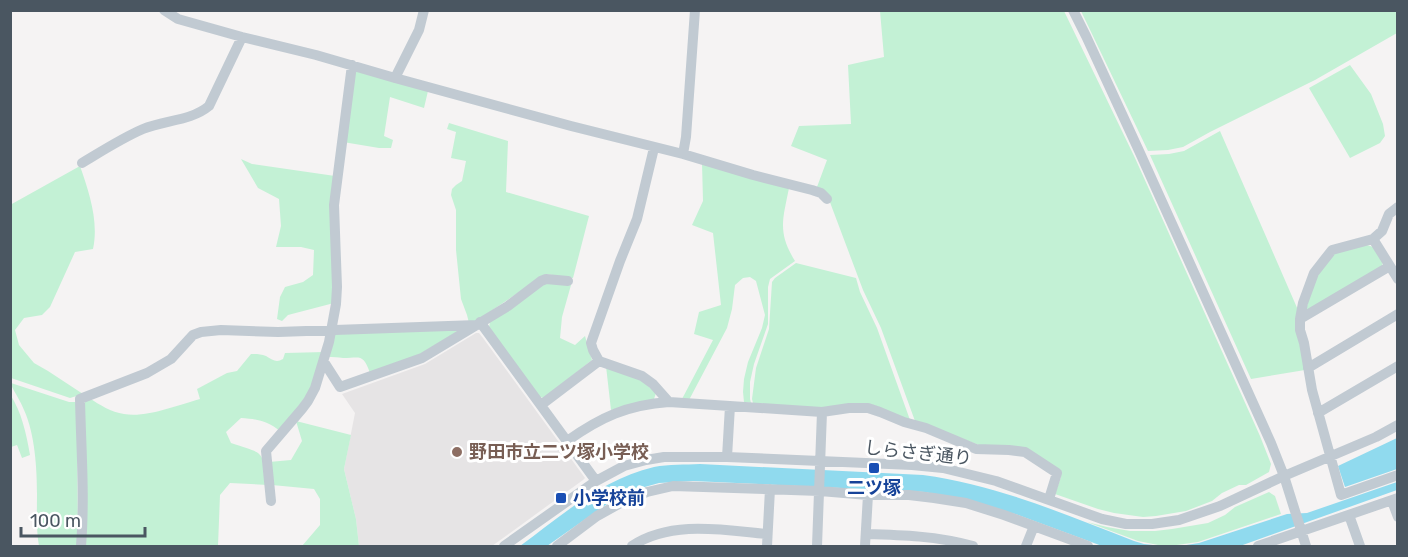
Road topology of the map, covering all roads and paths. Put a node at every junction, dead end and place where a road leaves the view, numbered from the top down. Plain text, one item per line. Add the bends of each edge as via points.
1 (164, 10) edge
2 (424, 10) edge
3 (695, 10) edge
4 (1072, 10) edge
5 (242, 37) junction
6 (352, 66) junction
7 (395, 78) junction
8 (654, 148) junction
9 (682, 154) junction
10 (81, 163) dead end
11 (827, 199) dead end
12 (1398, 207) edge
13 (1373, 238) junction
14 (1390, 266) junction
15 (1398, 279) edge
16 (568, 281) dead end
17 (1398, 314) edge
18 (1300, 319) junction
19 (478, 324) junction
20 (332, 329) junction
21 (599, 362) junction
22 (324, 363) junction
23 (1398, 366) edge
24 (1308, 368) junction
25 (669, 402) junction
26 (541, 405) junction
27 (730, 406) junction
28 (822, 412) junction
29 (1318, 413) junction
30 (1398, 425) edge
31 (567, 441) junction
32 (727, 457) junction
33 (1330, 457) junction
34 (821, 464) junction
35 (1398, 475) edge
36 (1284, 476) junction
37 (596, 481) junction
38 (770, 489) junction
39 (820, 489) junction
40 (868, 495) junction
41 (1049, 499) junction
42 (1395, 499) edge
43 (271, 501) dead end
44 (1349, 515) junction
45 (1398, 518) edge
46 (1034, 526) junction
47 (1301, 530) junction
48 (767, 534) junction
49 (866, 534) junction
50 (1074, 544) edge
51 (81, 546) edge
52 (504, 546) edge
53 (557, 546) edge
54 (632, 546) edge
55 (767, 546) edge
56 (817, 546) edge
57 (865, 546) edge
58 (973, 546) edge
59 (1026, 546) edge
60 (1088, 546) edge
61 (1258, 546) edge
62 (1306, 546) edge
63 (1360, 546) edge

1 - 5 street via 178,19
2 - 7 street via 419,30
3 - 9 street
4 - 36 street via 1150,174
5 - 6 street
5 - 10 street via 209,106 201,113 145,128
6 - 7 street
6 - 20 street via 334,205 337,287
7 - 8 street
8 - 9 street
8 - 21 street via 637,219 591,343
9 - 11 street via 812,190
12 - 13 street
13 - 14 street
13 - 18 street via 1332,250 1314,273
14 - 15 street
14 - 18 street
16 - 19 street via 541,281
17 - 24 street
18 - 24 street
19 - 20 street
19 - 22 street via 422,358 340,387
19 - 26 street
20 - 22 street
20 - 51 street via 201,332 193,335 171,359 147,373 80,399 84,478
21 - 25 street via 642,376
21 - 26 street
22 - 43 street via 302,409 266,451
23 - 29 street
24 - 29 street
25 - 27 street
25 - 31 street via 626,409 588,426
26 - 31 street
27 - 28 street
27 - 32 street
28 - 34 street
28 - 41 street via 868,408 976,449 1025,452 1057,473
29 - 33 street
30 - 33 street, しらさぎ通り
31 - 37 street
32 - 34 street, しらさぎ通り
32 - 37 street, しらさぎ通り via 655,458 624,466
33 - 35 street via 1341,495
33 - 36 street, しらさぎ通り
34 - 39 street
34 - 41 street, しらさぎ通り via 943,468
36 - 41 street, しらさぎ通り via 1220,506 1179,520 1152,524 1102,519
36 - 47 street
37 - 52 street, しらさぎ通り
38 - 39 street
38 - 48 street
38 - 53 street via 674,486 647,492 612,507
39 - 40 street
39 - 56 street
40 - 46 street via 909,495 966,503
40 - 49 street
42 - 44 street
42 - 45 street
44 - 47 street
44 - 63 street
46 - 50 street
46 - 59 street
47 - 61 street
47 - 62 street
48 - 54 street via 675,530
48 - 55 street
49 - 57 street
49 - 58 street via 921,536
50 - 60 street

